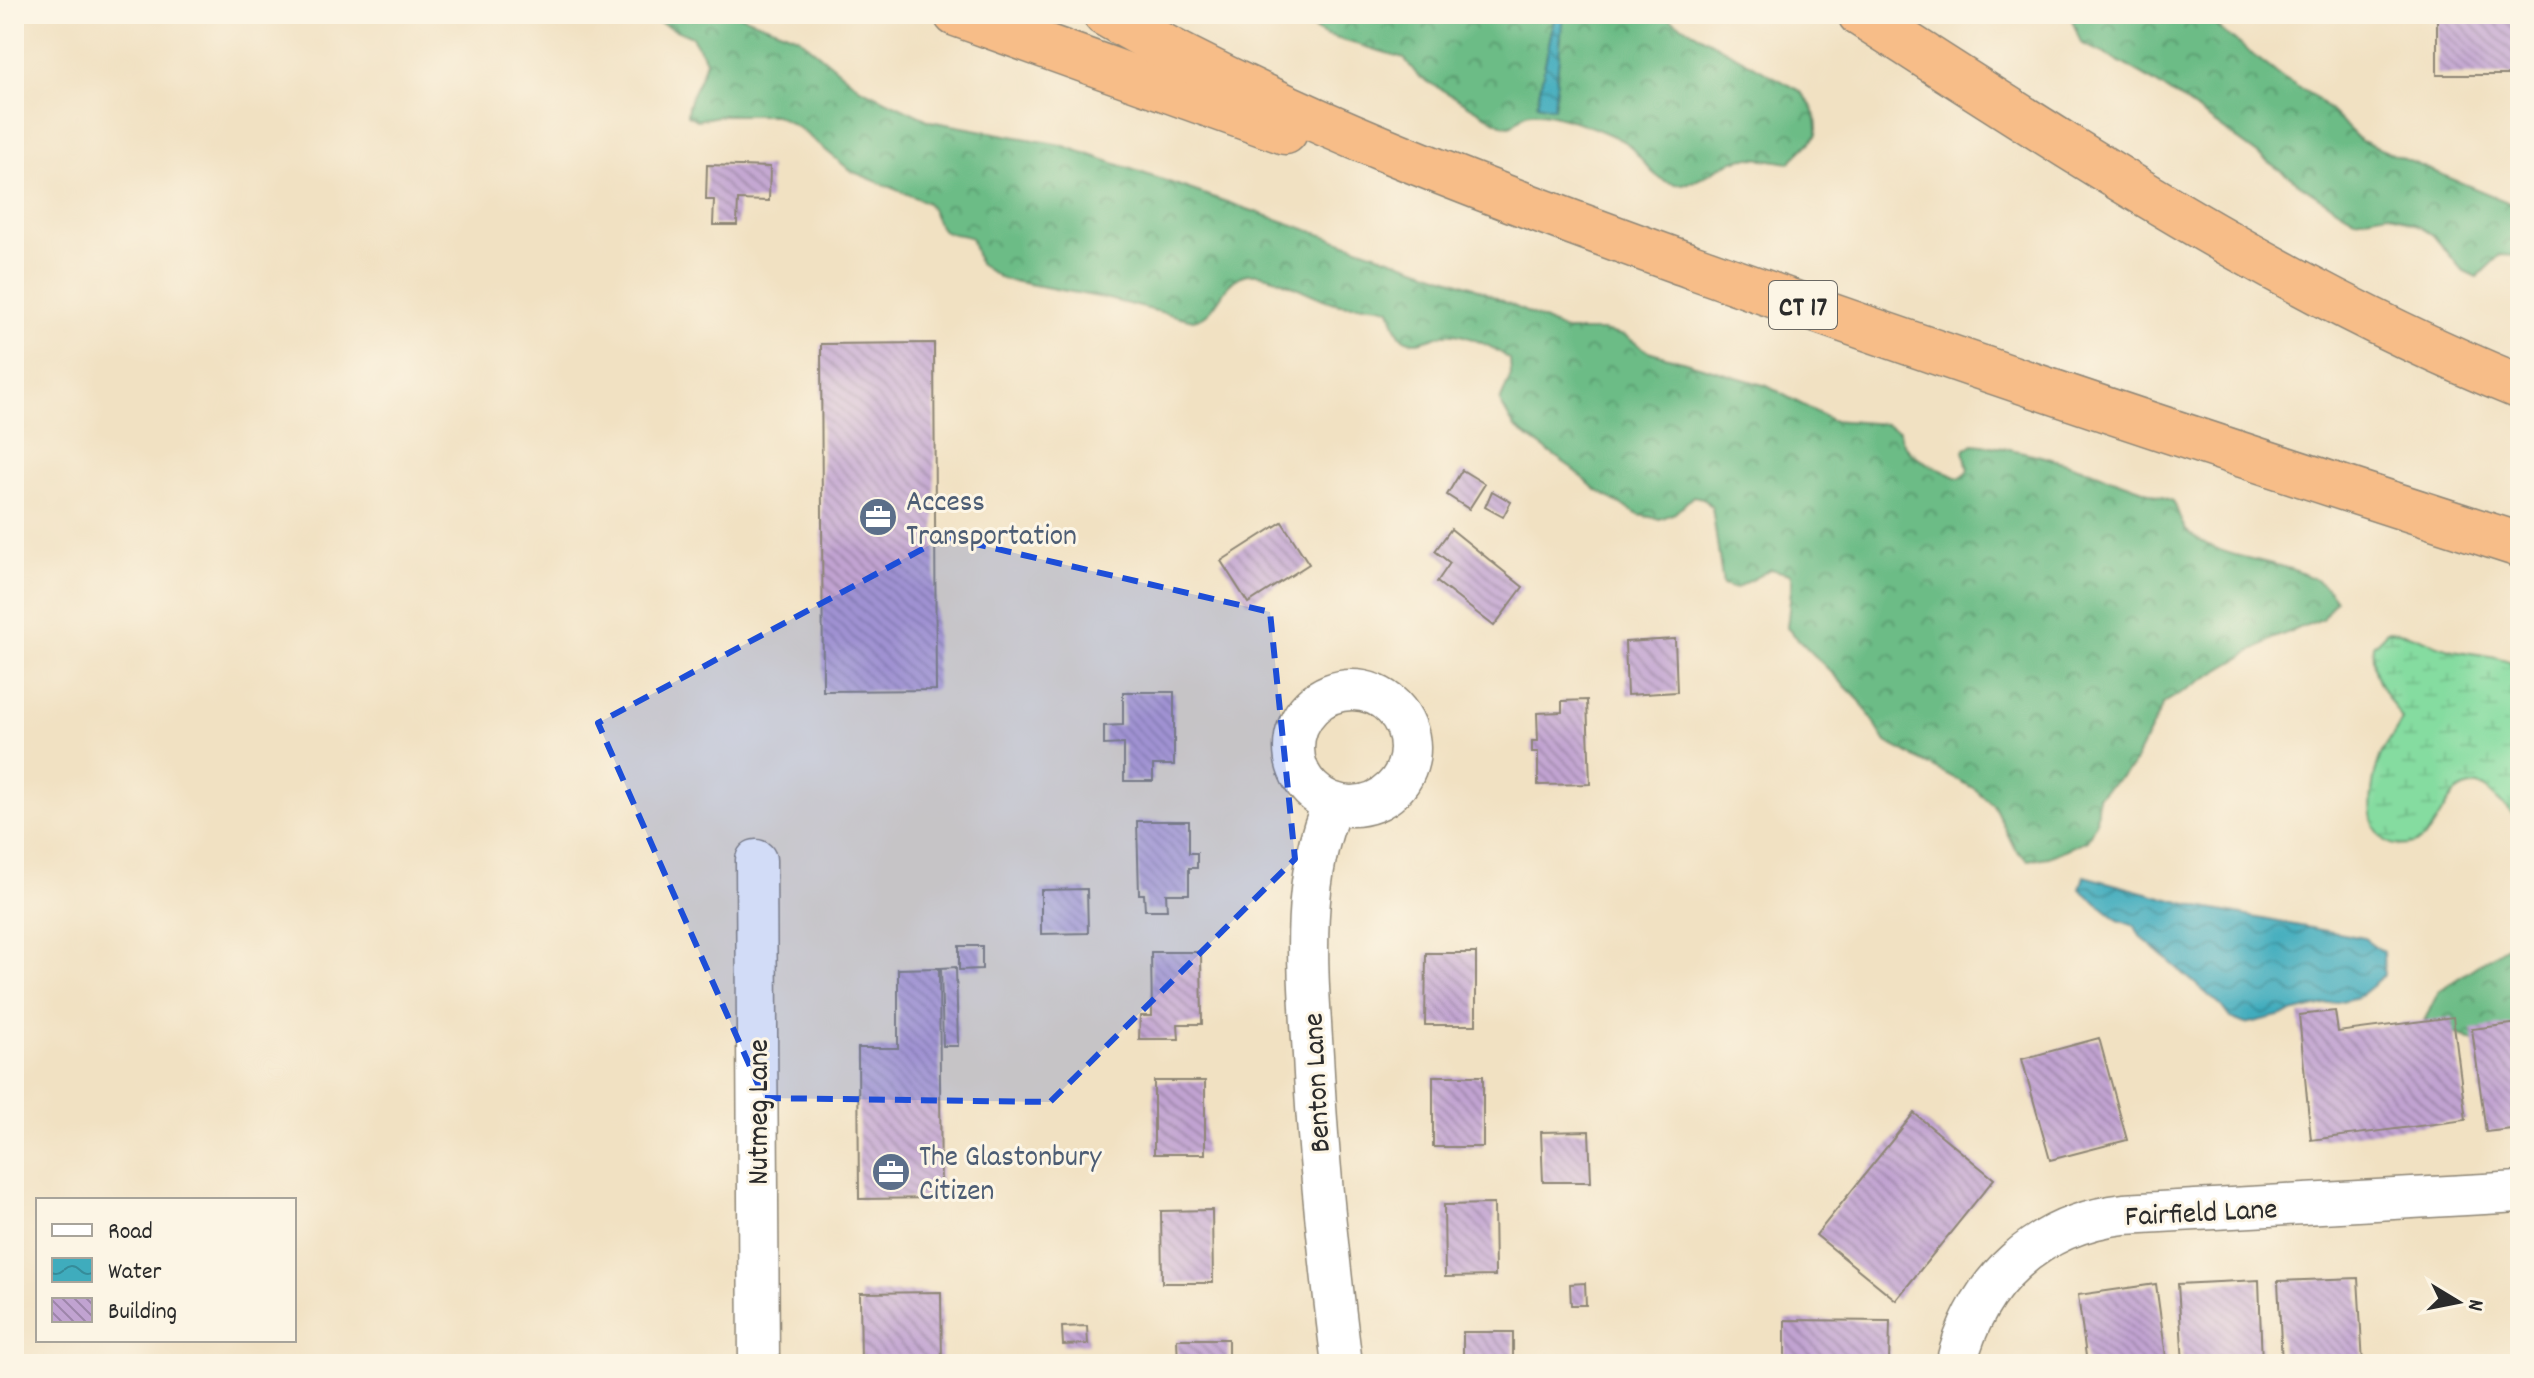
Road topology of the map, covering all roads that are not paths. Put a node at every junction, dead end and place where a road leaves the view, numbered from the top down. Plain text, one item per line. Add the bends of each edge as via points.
1 (956, 14) edge
2 (1105, 14) edge
3 (1860, 14) edge
4 (1462, 182) junction
5 (2520, 387) edge
6 (2520, 545) edge
7 (1333, 803) dead end
8 (756, 860) dead end
9 (2520, 1192) edge
10 (759, 1364) edge
11 (1342, 1364) edge
12 (1956, 1364) edge

1 - 4 highway via 1310,141
2 - 4 highway, CT 17 via 1297,111
3 - 5 highway via 2283,275
4 - 6 highway, CT 17 via 2002,375
7 - 11 street, Benton Lane via 1314,870 1310,988 1321,1189
8 - 10 street, Nutmeg Lane
9 - 12 street, Fairfield Lane via 2124,1214 2085,1222 2047,1237 2003,1271 1973,1314

